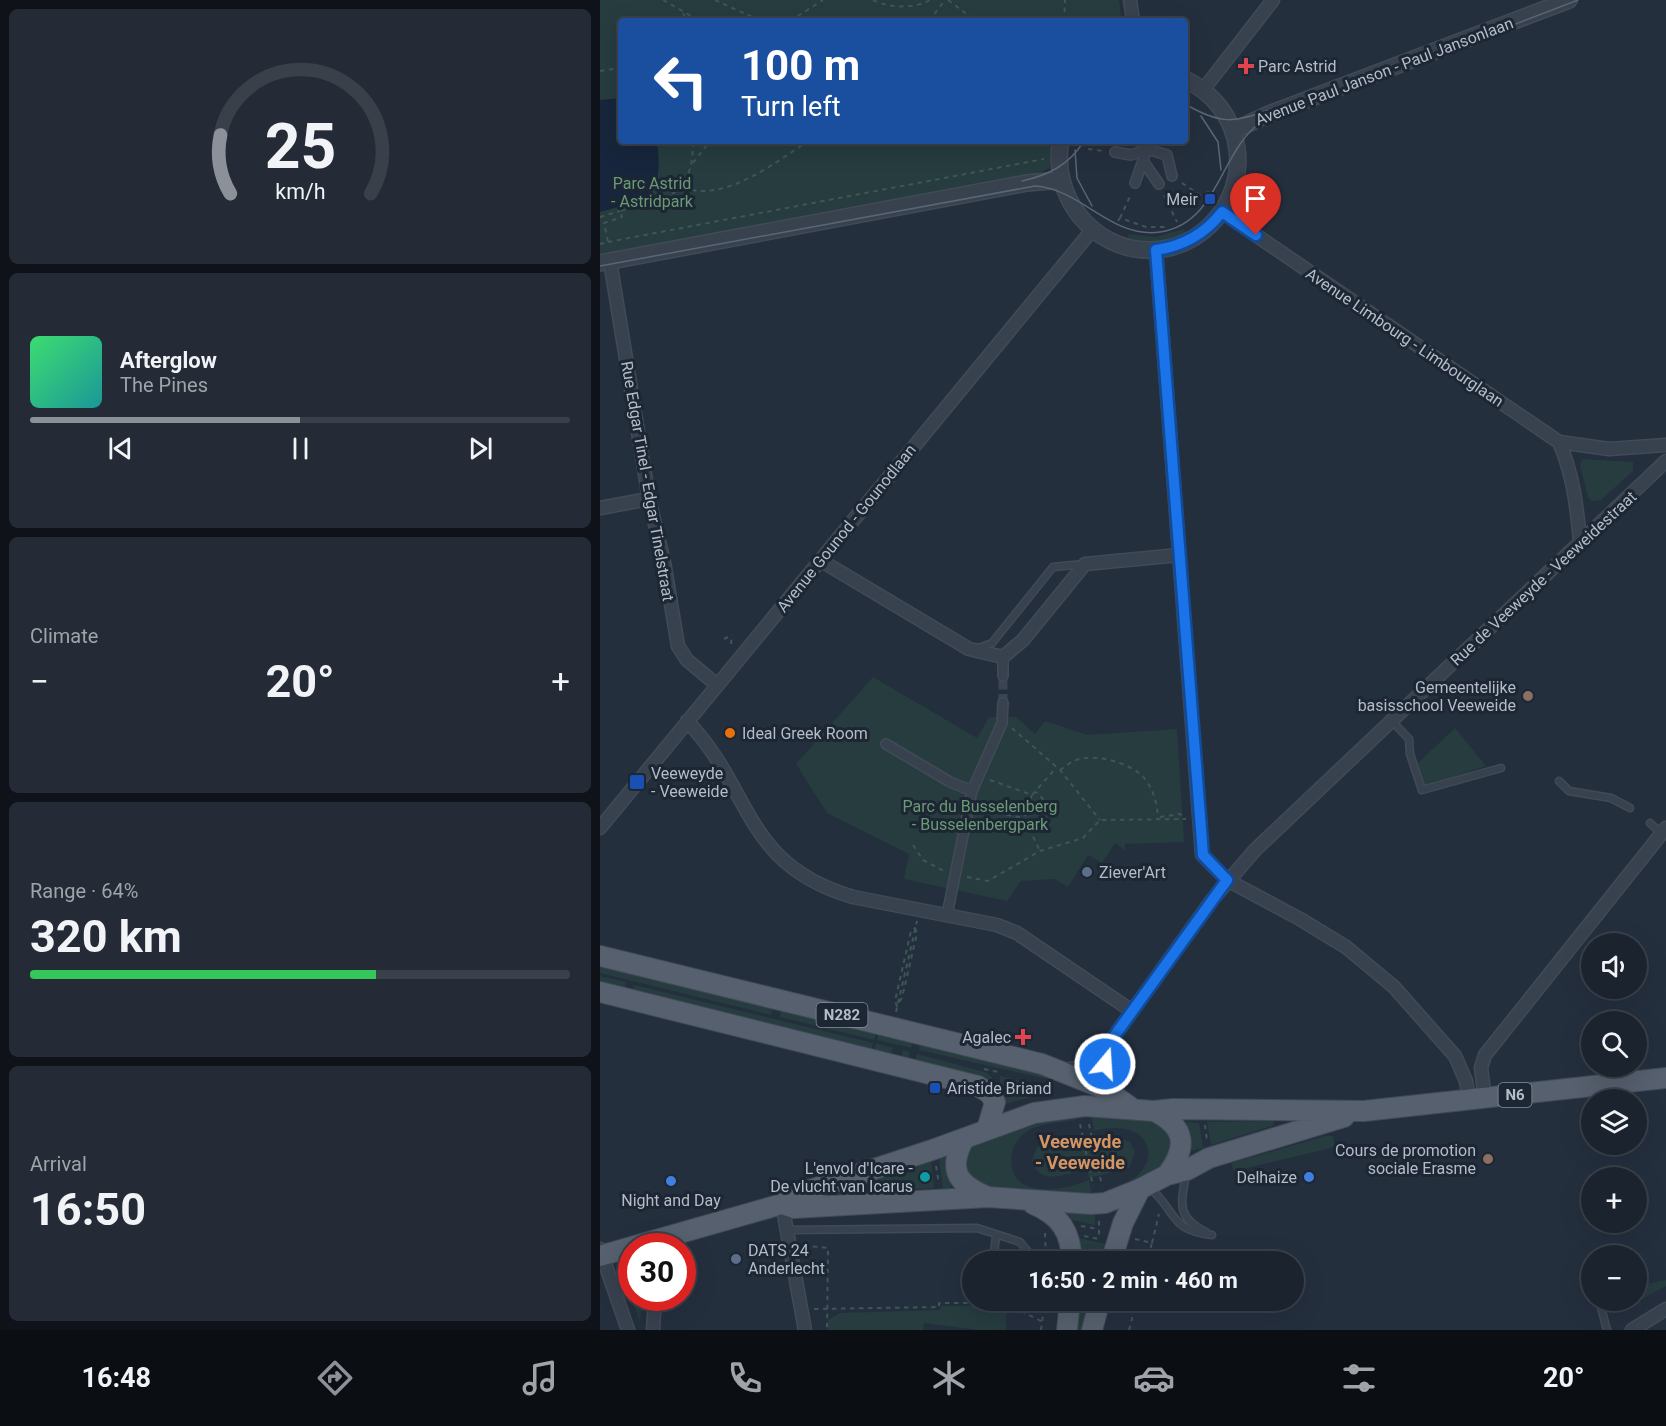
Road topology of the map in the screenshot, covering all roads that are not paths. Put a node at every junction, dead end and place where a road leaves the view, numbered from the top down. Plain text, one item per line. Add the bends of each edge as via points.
1 (1130, 0) edge
2 (1274, 0) edge
3 (1569, 0) edge
4 (1132, 18) edge
5 (1188, 81) edge
6 (1203, 90) junction
7 (1233, 130) junction
8 (1061, 144) edge
9 (1148, 145) edge
10 (1115, 153) road end
11 (1143, 161) junction
12 (1172, 176) road end
13 (1061, 180) junction
14 (1135, 183) road end
15 (1159, 184) road end
16 (1222, 212) junction
17 (1093, 229) junction
18 (1156, 250) junction
19 (605, 262) edge
20 (1559, 442) junction
21 (1666, 445) edge
22 (1666, 461) edge
23 (649, 499) junction
24 (600, 508) edge
25 (1580, 542) junction
26 (1179, 555) junction
27 (820, 560) junction
28 (1085, 564) junction
29 (969, 649) junction
30 (1003, 657) junction
31 (1003, 676) tunnel mouth
32 (717, 685) junction
33 (1003, 703) tunnel mouth
34 (687, 721) junction
35 (1392, 721) junction
36 (886, 744) dead end
37 (1501, 768) dead end
38 (1559, 781) dead end
39 (972, 791) junction
40 (1630, 808) dead end
41 (1650, 824) dead end
42 (600, 828) edge
43 (1664, 831) edge
44 (1227, 880) junction
45 (947, 915) junction
46 (600, 956) edge
47 (600, 992) edge
48 (1132, 1011) junction
49 (1110, 1042) junction
50 (1062, 1071) junction
51 (1666, 1078) edge
52 (1105, 1089) junction
53 (1477, 1099) junction
54 (1133, 1109) junction
55 (1154, 1111) junction
56 (1364, 1111) junction
57 (987, 1129) junction
58 (964, 1138) junction
59 (1187, 1170) junction
60 (1167, 1175) junction
61 (1144, 1187) junction
62 (988, 1197) junction
63 (1025, 1201) junction
64 (782, 1204) junction
65 (788, 1230) junction
66 (687, 1233) edge
67 (996, 1236) junction
68 (618, 1250) edge
69 (994, 1251) edge
70 (1027, 1251) edge
71 (1071, 1251) edge
72 (1114, 1251) edge
73 (601, 1253) edge
74 (1666, 1309) edge
75 (654, 1311) edge
76 (1064, 1311) edge
77 (1097, 1311) edge
78 (1602, 1311) edge
79 (628, 1330) edge
80 (653, 1330) edge
81 (805, 1330) edge
82 (1067, 1330) edge
83 (1092, 1330) edge
84 (1607, 1330) edge
85 (1632, 1330) edge

1 - 4 street
2 - 6 street
3 - 7 street, Avenue Paul Janson - Paul Jansonlaan
5 - 6 street
6 - 7 street via 1221,107
7 - 16 street via 1237,174
8 - 13 street
9 - 10 street via 1131,154
9 - 11 street
9 - 12 street via 1167,155
11 - 14 street
11 - 15 street
13 - 17 street via 1071,206
13 - 19 street via 1027,183
16 - 18 street via 1198,235
16 - 20 street, Avenue Limbourg - Limbourglaan
17 - 18 street via 1126,246
17 - 27 street, Avenue Gounod - Gounodlaan
18 - 26 street
19 - 23 street, Rue Edgar Tinel - Edgar Tinelstraat
20 - 21 street, Avenue Limbourg - Limbourglaan via 1609,449
20 - 25 street via 1568,463
22 - 25 street, Rue de Veeweyde - Veeweidestraat
23 - 24 street
23 - 32 street, Rue Edgar Tinel - Edgar Tinelstraat via 678,646 687,660
25 - 35 street, Rue de Veeweyde - Veeweidestraat
26 - 28 street
26 - 44 street via 1203,855
27 - 29 street
27 - 32 street, Avenue Gounod - Gounodlaan
28 - 29 lane via 1053,567 992,643
28 - 30 street via 1023,640
29 - 30 street
30 - 31 street
32 - 34 street, Avenue Gounod - Gounodlaan
33 - 39 street via 1002,723
34 - 42 street, Avenue Gounod - Gounodlaan
34 - 45 street via 705,739 758,833 803,876 853,897
35 - 37 lane via 1409,739 1422,790
35 - 44 street, Rue de Veeweyde - Veeweidestraat
36 - 39 street
38 - 40 lane via 1569,790 1611,798
39 - 45 street
41 - 43 lane
43 - 53 street via 1485,1055
44 - 48 street, Rue de Veeweyde - Veeweidestraat
44 - 53 street via 1346,947 1394,987 1455,1056
45 - 48 street via 1017,933
46 - 50 main road, N282
47 - 57 main road, N282 via 978,1086 995,1102
48 - 49 street, Rue de Veeweyde - Veeweidestraat
49 - 50 street, Rue de Veeweyde - Veeweidestraat via 1088,1066
49 - 52 street, Rue de Veeweyde - Veeweidestraat via 1103,1074
50 - 52 main road, N282
51 - 53 main road, N6
52 - 54 main road, N282
53 - 56 main road, N6
54 - 55 main road, N6
54 - 57 main road, N6 via 1034,1113
55 - 56 main road, N6
55 - 60 main road via 1169,1118 1181,1138 1179,1156
56 - 59 main road, N6 via 1209,1158
57 - 58 main road, N6
58 - 62 main road, N6 via 957,1171 968,1189
58 - 64 main road, N6 via 795,1195
59 - 60 main road, N6
59 - 61 lane via 1183,1214 1190,1224 1212,1234 1190,1232 1173,1218 1167,1204
60 - 61 main road, N6
61 - 63 main road, N6 via 1100,1199
61 - 72 main road via 1123,1223
62 - 63 main road, N6
62 - 64 main road, N6 via 794,1208
63 - 71 main road via 1049,1212 1064,1225
64 - 65 street
64 - 66 main road, N6
65 - 67 lane via 977,1228
65 - 81 street
67 - 69 lane
67 - 70 lane via 1020,1242
68 - 73 main road, N6
73 - 79 street
74 - 85 street
75 - 80 street
76 - 82 main road
77 - 83 main road
78 - 84 lane

